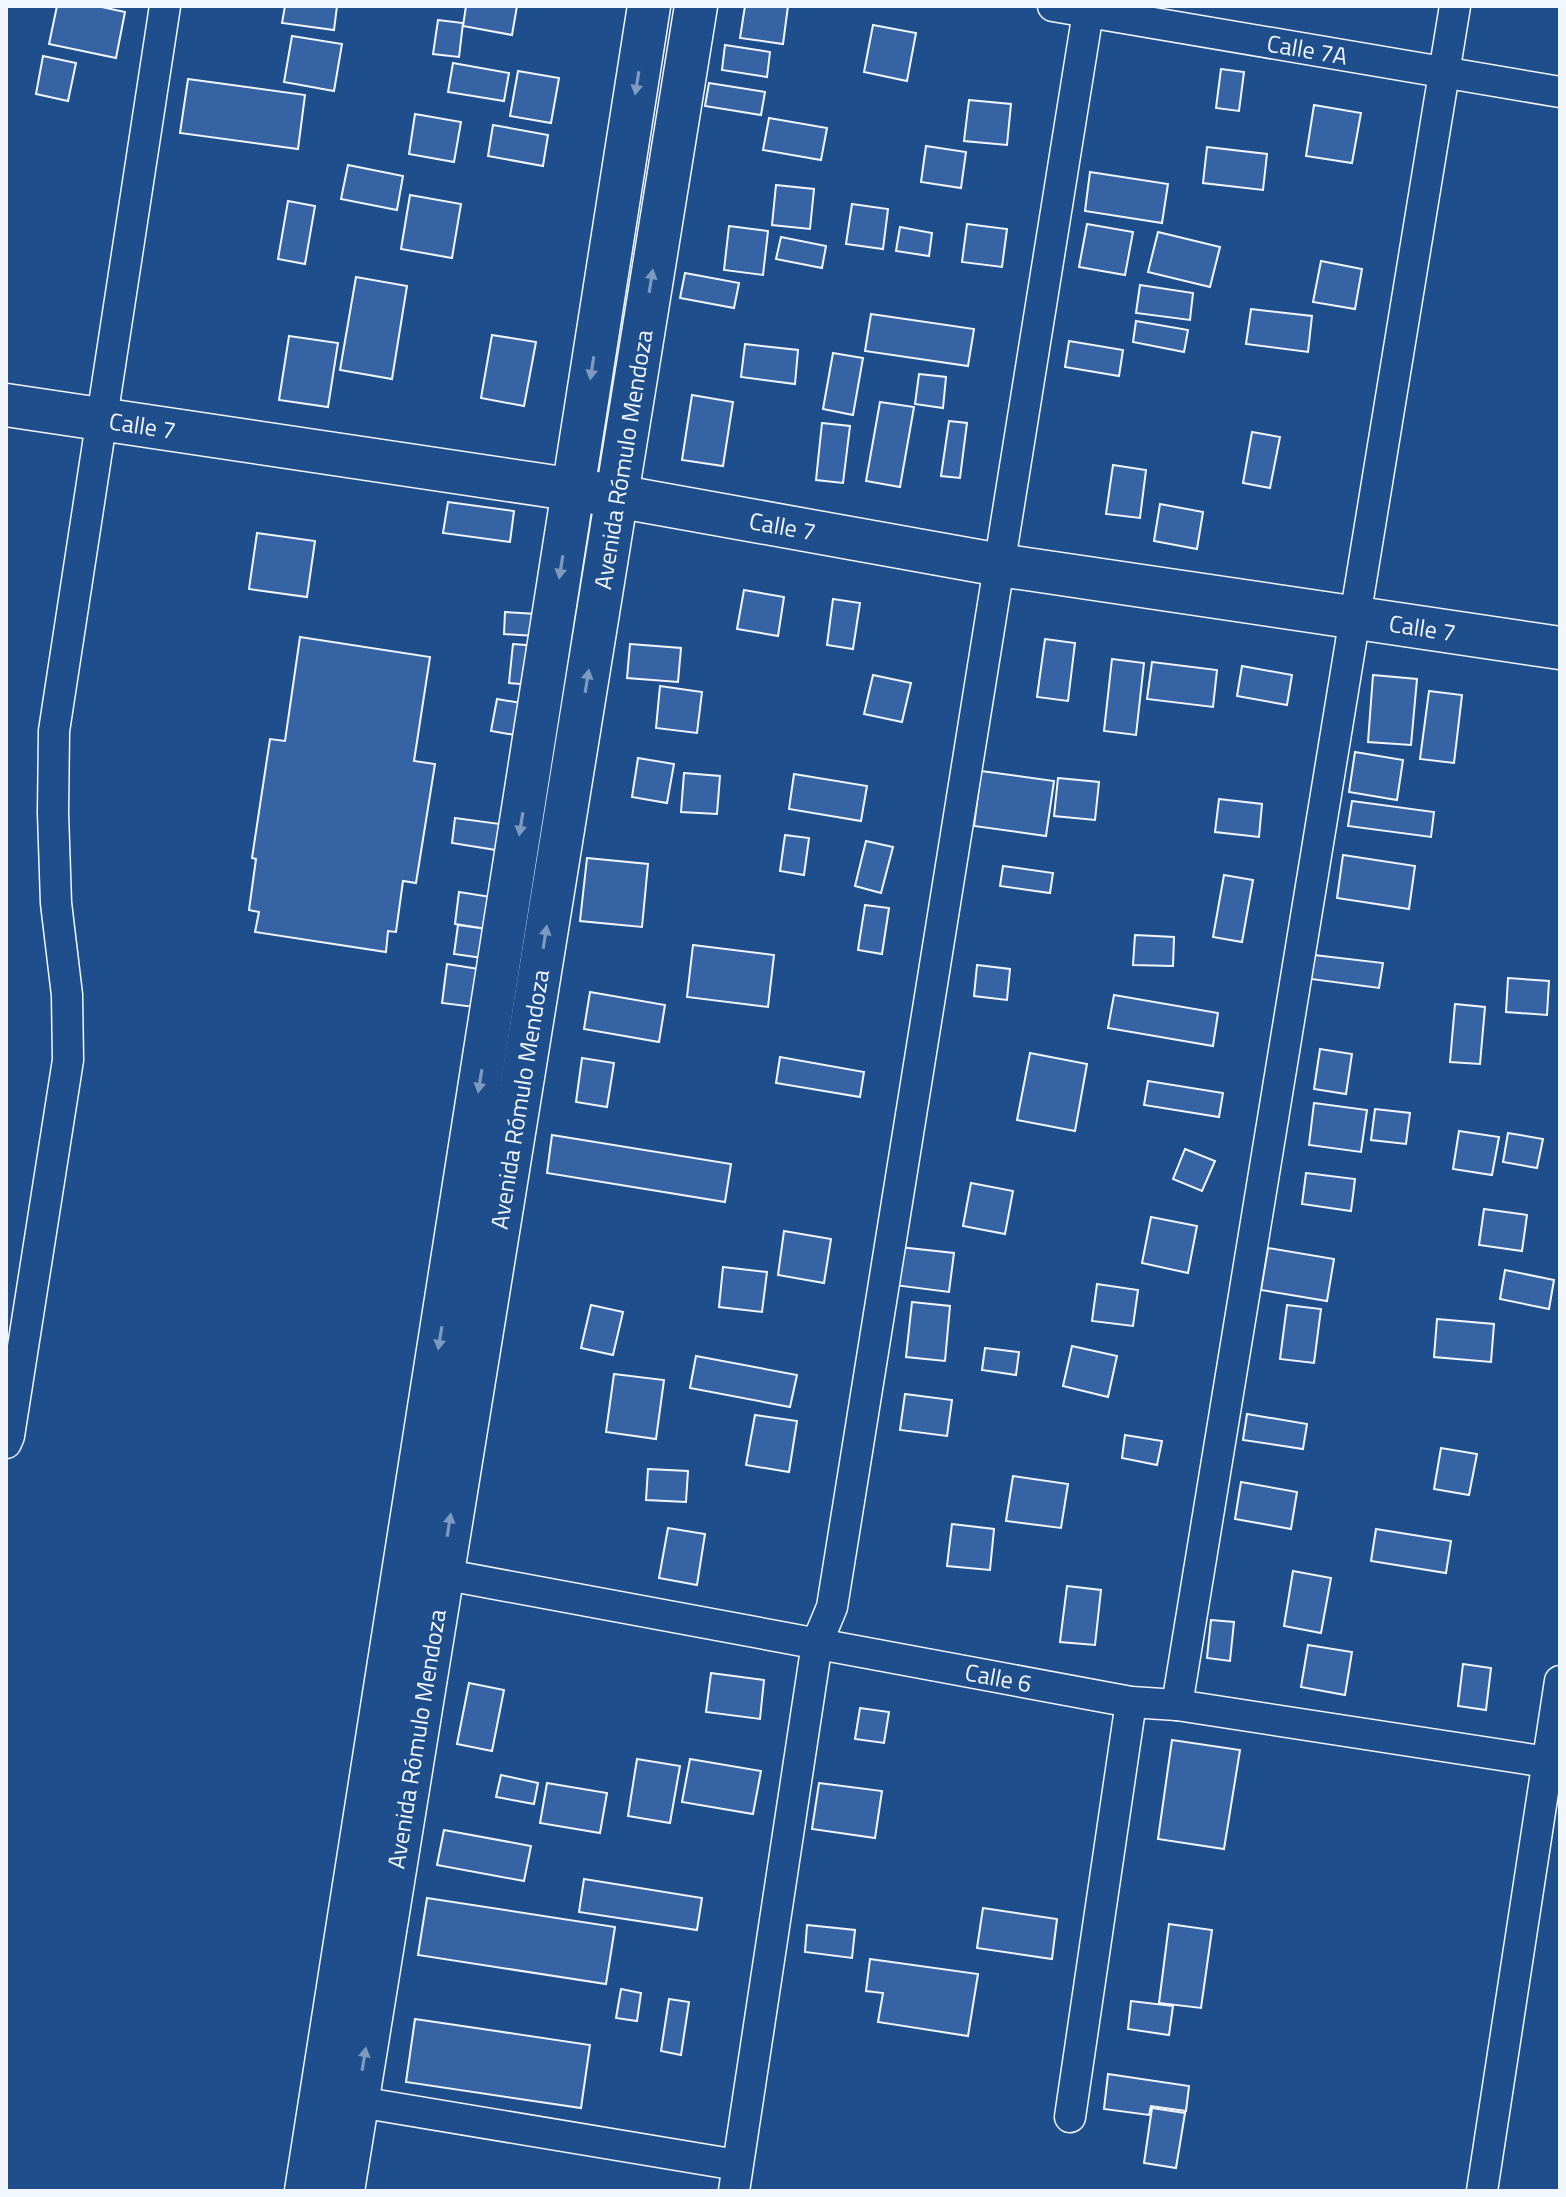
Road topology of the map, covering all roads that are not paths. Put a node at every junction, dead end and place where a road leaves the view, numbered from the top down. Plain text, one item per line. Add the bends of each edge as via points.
1 (165, 6) edge
2 (649, 6) edge
3 (696, 6) edge
4 (1053, 6) edge
5 (1455, 6) edge
6 (1089, 9) edge
7 (1443, 73) junction
8 (1560, 92) edge
9 (6, 405) edge
10 (101, 420) junction
11 (573, 490) junction
12 (616, 496) junction
13 (1000, 565) junction
14 (1354, 618) junction
15 (1560, 648) edge
16 (6, 1443) edge
17 (442, 1574) junction
18 (817, 1643) junction
19 (1560, 1681) edge
20 (1131, 1702) junction
21 (1177, 1705) junction
22 (1554, 1763) edge
23 (338, 2099) junction
24 (1070, 2117) dead end
25 (736, 2178) edge
26 (306, 2191) edge
27 (343, 2191) edge
28 (1482, 2191) edge

1 - 10 street
2 -> 11 street, Avenida Rómulo Mendoza
12 -> 3 street, Avenida Rómulo Mendoza
4 - 6 street, Calle 7A
5 - 7 street
6 - 7 street, Calle 7A
6 - 13 street
7 - 8 street, Calle 7A
7 - 14 street
9 - 10 street, Calle 7
10 - 11 street, Calle 7
10 - 16 street via 54,731 56,903 68,1060
11 - 12 street, Calle 7
11 -> 23 street, Avenida Rómulo Mendoza
12 - 13 street, Calle 7
17 -> 12 street, Avenida Rómulo Mendoza
13 - 14 street, Calle 7
13 - 18 street via 832,1607
14 - 15 street, Calle 7
14 - 21 street
17 - 18 street, Calle 6
23 -> 17 street, Avenida Rómulo Mendoza
18 - 20 street, Calle 6
18 - 25 street
19 - 22 street
20 - 21 street, Calle 6
20 - 24 street
21 - 22 street, Calle 6
22 - 28 street
23 - 25 street
23 - 26 street, Avenida Rómulo Mendoza
23 - 27 street, Avenida Rómulo Mendoza

